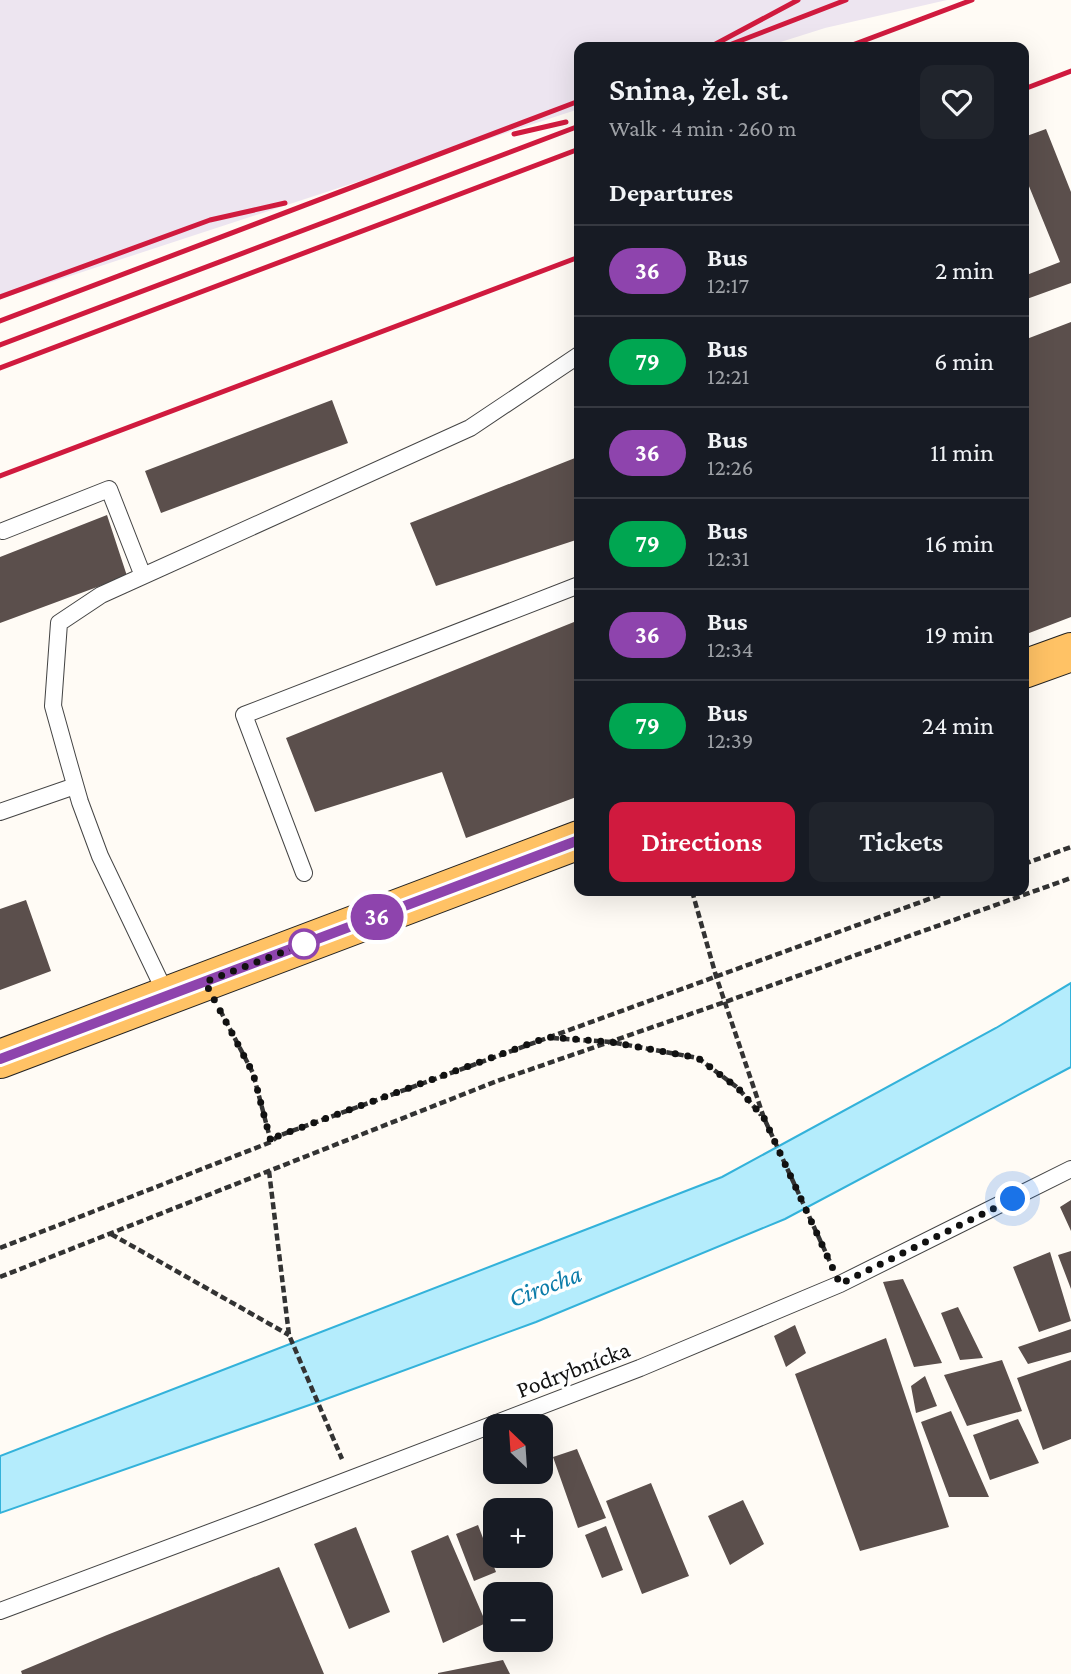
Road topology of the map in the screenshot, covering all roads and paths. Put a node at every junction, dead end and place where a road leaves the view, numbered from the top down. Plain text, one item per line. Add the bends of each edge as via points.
1 (574, 358) edge
2 (3, 531) dead end
3 (144, 576) junction
4 (574, 587) edge
5 (1071, 652) edge
6 (1029, 668) edge
7 (75, 786) junction
8 (0, 812) edge
9 (574, 842) edge
10 (1071, 847) edge
11 (1029, 862) edge
12 (304, 873) dead end
13 (1071, 878) edge
14 (1029, 893) edge
15 (693, 896) edge
16 (937, 896) edge
17 (1021, 896) edge
18 (716, 976) junction
19 (205, 982) junction
20 (167, 996) junction
21 (725, 1002) junction
22 (548, 1037) junction
23 (611, 1042) junction
24 (0, 1059) edge
25 (764, 1118) junction
26 (271, 1142) junction
27 (1071, 1169) edge
28 (269, 1171) junction
29 (110, 1233) junction
30 (0, 1248) edge
31 (0, 1277) edge
32 (840, 1284) junction
33 (289, 1336) junction
34 (351, 1479) junction
35 (0, 1611) edge

1 - 3 lane via 470,428
2 - 3 lane via 109,489
3 - 7 lane via 101,595 59,623 53,706
4 - 12 lane via 244,715
5 - 6 main road
7 - 8 lane
7 - 20 lane via 100,856
9 - 19 main road
10 - 11 path
13 - 14 path
15 - 18 path
16 - 18 path
17 - 21 path
18 - 21 path
18 - 22 path
19 - 20 main road
19 - 26 path via 253,1073
20 - 24 main road
21 - 23 path
21 - 25 path
22 - 23 path
22 - 26 path
23 - 25 path via 698,1058 738,1088
23 - 28 path via 497,1081
25 - 32 path
26 - 30 path
27 - 32 lane, Podrybnícka
28 - 29 path
28 - 33 path
29 - 31 path
29 - 33 path
32 - 34 lane, Podrybnícka via 640,1368
33 - 34 path
34 - 35 lane, Podrybnícka

